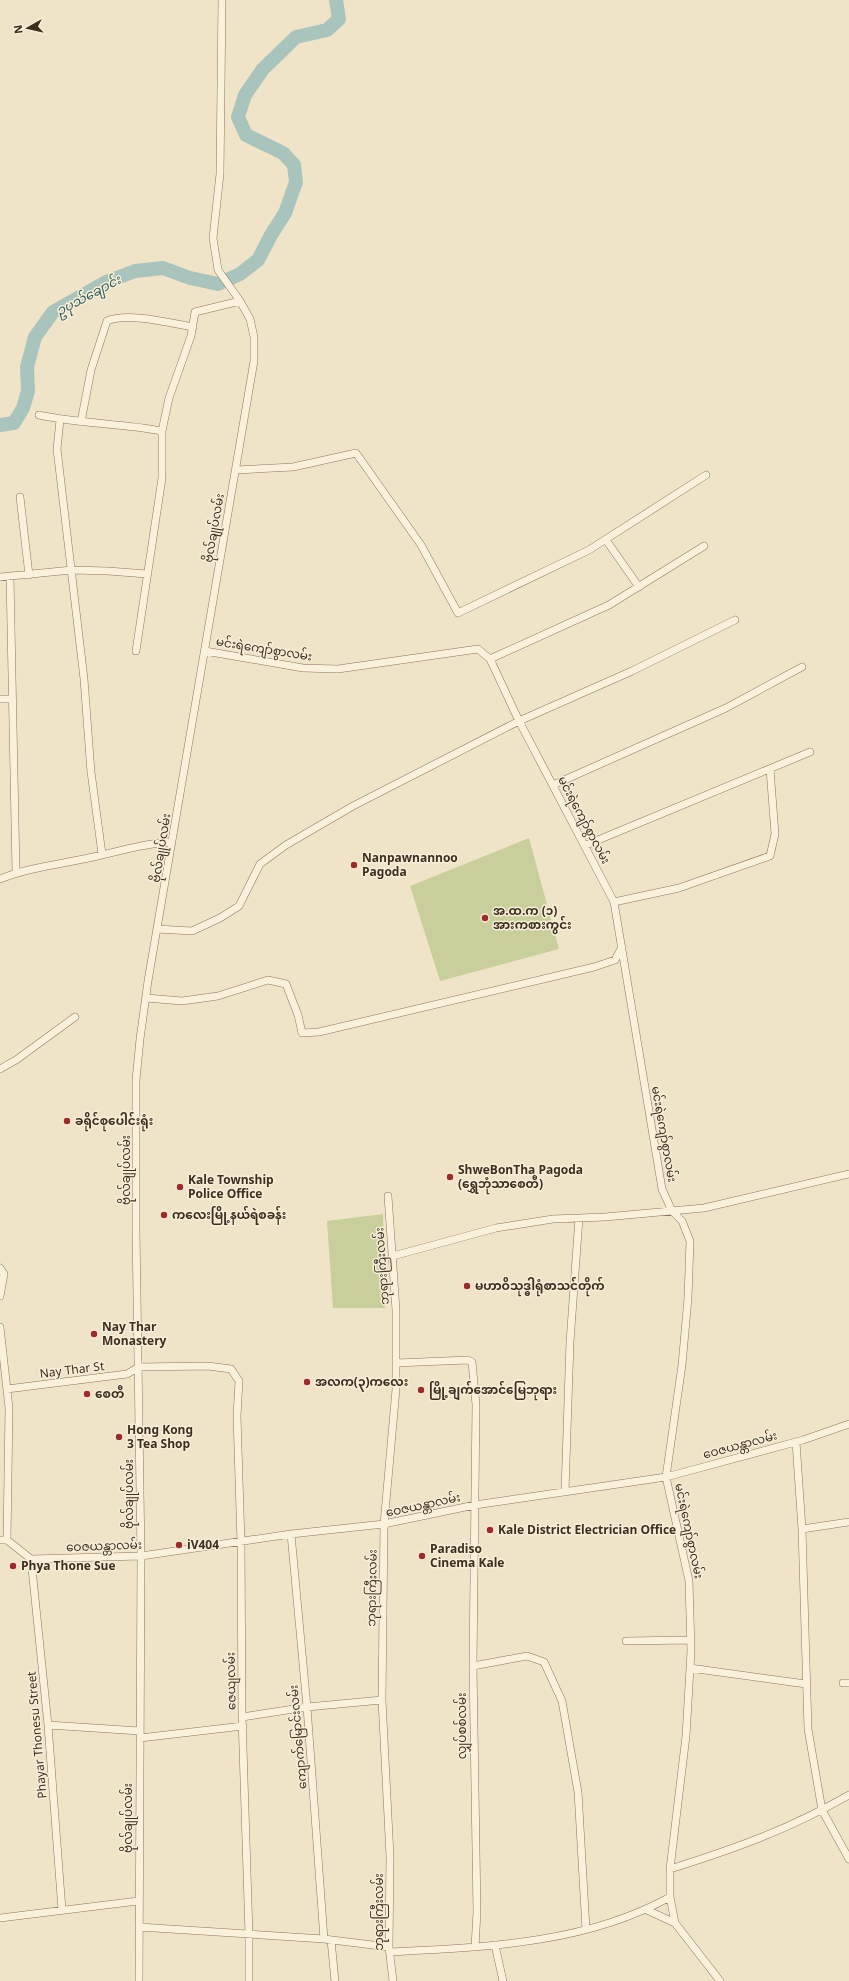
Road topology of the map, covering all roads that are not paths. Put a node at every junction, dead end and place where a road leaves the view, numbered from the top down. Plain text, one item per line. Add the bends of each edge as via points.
1 (222, 0) edge
2 (240, 301) junction
3 (192, 327) junction
4 (39, 415) dead end
5 (60, 420) junction
6 (81, 422) junction
7 (162, 431) junction
8 (236, 470) junction
9 (706, 476) dead end
10 (20, 497) dead end
11 (606, 540) junction
12 (704, 546) dead end
13 (72, 570) junction
14 (147, 574) junction
15 (29, 575) junction
16 (0, 577) edge
17 (10, 577) junction
18 (639, 586) junction
19 (735, 620) dead end
20 (136, 651) dead end
21 (204, 651) junction
22 (490, 659) junction
23 (802, 667) dead end
24 (0, 698) edge
25 (12, 699) junction
26 (520, 721) junction
27 (810, 752) dead end
28 (770, 769) junction
29 (553, 785) junction
30 (172, 842) junction
31 (586, 845) junction
32 (102, 854) junction
33 (16, 872) junction
34 (0, 879) edge
35 (614, 902) junction
36 (157, 930) junction
37 (622, 947) junction
38 (146, 998) junction
39 (75, 1017) dead end
40 (0, 1069) edge
41 (849, 1174) edge
42 (388, 1196) dead end
43 (672, 1211) junction
44 (579, 1218) junction
45 (393, 1256) junction
46 (0, 1268) edge
47 (0, 1296) edge
48 (0, 1327) edge
49 (396, 1363) junction
50 (139, 1367) junction
51 (7, 1389) junction
52 (849, 1424) edge
53 (796, 1442) junction
54 (666, 1477) junction
55 (566, 1491) junction
56 (475, 1505) junction
57 (849, 1522) edge
58 (384, 1524) junction
59 (802, 1529) junction
60 (291, 1534) junction
61 (4, 1540) edge
62 (241, 1542) junction
63 (140, 1556) junction
64 (31, 1559) junction
65 (690, 1640) junction
66 (626, 1641) dead end
67 (473, 1666) junction
68 (690, 1668) junction
69 (806, 1684) junction
70 (382, 1700) junction
71 (307, 1707) junction
72 (242, 1717) junction
73 (48, 1725) junction
74 (242, 1726) junction
75 (140, 1734) junction
76 (849, 1796) edge
77 (822, 1810) junction
78 (849, 1859) edge
79 (670, 1869) junction
80 (670, 1897) junction
81 (138, 1901) junction
82 (62, 1910) junction
83 (647, 1910) junction
84 (0, 1918) edge
85 (675, 1923) junction
86 (139, 1927) junction
87 (586, 1929) junction
88 (249, 1934) junction
89 (328, 1939) junction
90 (495, 1945) junction
91 (475, 1947) junction
92 (390, 1950) junction
93 (140, 1981) edge
94 (249, 1981) edge
95 (335, 1981) edge
96 (393, 1981) edge
97 (503, 1981) edge
98 (720, 1981) edge

1 - 2 street, ဗိုလ်ချုပ်လမ်း via 220,174 213,238 218,270
2 - 3 street via 195,312
2 - 8 street, ဗိုလ်ချုပ်လမ်း via 250,319 255,344 252,378
3 - 6 street via 115,317 107,321 91,370
3 - 7 street via 169,398
4 - 5 street
5 - 6 street
5 - 13 street via 57,449
6 - 7 street via 139,426
7 - 14 street via 162,478
8 - 11 street via 293,467 356,453 421,545 458,613
8 - 21 street, ဗိုလ်ချုပ်လမ်း
9 - 11 street
10 - 15 street
11 - 18 street
12 - 18 street
13 - 14 street
13 - 15 street
13 - 32 street via 89,729 91,772
14 - 20 street
15 - 17 street
16 - 17 street
17 - 25 street
18 - 22 street via 609,604
19 - 26 street via 632,671
21 - 22 street, မင်းရဲကျော်စွာလမ်း via 303,668 338,668 478,649
21 - 30 street, ဗိုလ်ချုပ်လမ်း
22 - 26 street, မင်းရဲကျော်စွာလမ်း
23 - 29 street via 726,708
24 - 25 street
25 - 33 street
26 - 29 street, မင်းရဲကျော်စွာလမ်း
26 - 36 street via 417,772 286,845 260,864 239,906 220,918 192,931
27 - 28 street
28 - 31 street
28 - 35 street via 775,834 770,856 679,888
29 - 31 street, မင်းရဲကျော်စွာလမ်း
30 - 32 street via 130,847
30 - 36 street, ဗိုလ်ချုပ်လမ်း
31 - 35 street, မင်းရဲကျော်စွာလမ်း
32 - 33 street
33 - 34 street
35 - 37 street, မင်းရဲကျော်စွာလမ်း
36 - 38 street, ဗိုလ်ချုပ်လမ်း
37 - 38 street via 615,960 594,967 302,1034 286,984 268,980 218,996 182,1001
37 - 43 street, မင်းရဲကျော်စွာလမ်း via 655,1153 662,1189
38 - 50 street, ဗိုလ်ချုပ်လမ်း via 136,1080
39 - 40 street
41 - 43 street via 704,1208
42 - 45 street, ဘုရားကြီးလမ်း
43 - 44 street
43 - 54 street, မင်းရဲကျော်စွာလမ်း via 682,1221 690,1241 682,1365
44 - 45 street via 553,1219 496,1228
44 - 55 street via 570,1342
45 - 49 street, ဘုရားကြီးလမ်း
46 - 47 street via 4,1274
48 - 51 street
49 - 56 street, လျှပ်စစ်လမ်း via 468,1360 472,1362 476,1405
49 - 58 street, ဘုရားကြီးလမ်း
50 - 51 street, Nay Thar St via 128,1374
50 - 62 street, ဇေယျလမ်း via 208,1366 230,1369 239,1381 237,1416
50 - 63 street, ဗိုလ်ချုပ်လမ်း
51 - 61 street via 9,1408
52 - 53 street, ဝေဇယန္တာလမ်း
53 - 54 street, ဝေဇယန္တာလမ်း
53 - 59 street
54 - 55 street, ဝေဇယန္တာလမ်း
54 - 65 street, မင်းရဲကျော်စွာလမ်း via 689,1581
55 - 56 street, ဝေဇယန္တာလမ်း
56 - 58 street, ဝေဇယန္တာလမ်း
56 - 67 street, လျှပ်စစ်လမ်း
57 - 59 street
58 - 60 street, ဝေဇယန္တာလမ်း
58 - 70 street, ဘုရားကြီးလမ်း
59 - 69 street
60 - 62 street, ဝေဇယန္တာလမ်း
60 - 71 street, ကျောက်မြောင်းလမ်း
61 - 64 street
62 - 63 street, ဝေဇယန္တာလမ်း
62 - 72 street, ဇေယျလမ်း
63 - 64 street, ဝေဇယန္တာလမ်း
63 - 75 street, ဗိုလ်ချုပ်လမ်း
64 - 73 street, Phayar Thonesu Street
65 - 66 street
65 - 68 street, မင်းရဲကျော်စွာလမ်း
67 - 87 street via 526,1656 544,1662 562,1701 578,1792
67 - 91 street, လျှပ်စစ်လမ်း via 477,1912
68 - 69 street
68 - 79 street, မင်းရဲကျော်စွာလမ်း via 686,1736
69 - 77 street via 808,1729
70 - 71 street
70 - 92 street, ဘုရားကြီးလမ်း via 390,1856
71 - 72 street
71 - 89 street, ကျောက်မြောင်းလမ်း
72 - 74 street, ဇေယျလမ်း
73 - 75 street
73 - 82 street, Phayar Thonesu Street
74 - 75 street via 198,1733
74 - 88 street, ဇေယျလမ်း
75 - 81 street, ဗိုလ်ချုပ်လမ်း
76 - 77 street
77 - 78 street
77 - 79 street via 800,1822 732,1850
79 - 80 street, မင်းရဲကျော်စွာလမ်း
80 - 83 street
80 - 85 street, မင်းရဲကျော်စွာလမ်း
81 - 82 street
81 - 86 street, ဗိုလ်ချုပ်လမ်း
82 - 84 street
83 - 85 street
83 - 87 street
85 - 98 street, မင်းရဲကျော်စွာလမ်း
86 - 88 street
86 - 93 street, ဗိုလ်ချုပ်လမ်း
87 - 90 street via 545,1940
88 - 89 street
88 - 94 street, ဇေယျလမ်း
89 - 92 street
89 - 95 street, ကျောက်မြောင်းလမ်း
90 - 91 street
90 - 97 street
91 - 92 street
92 - 96 street, ဘုရားကြီးလမ်း

